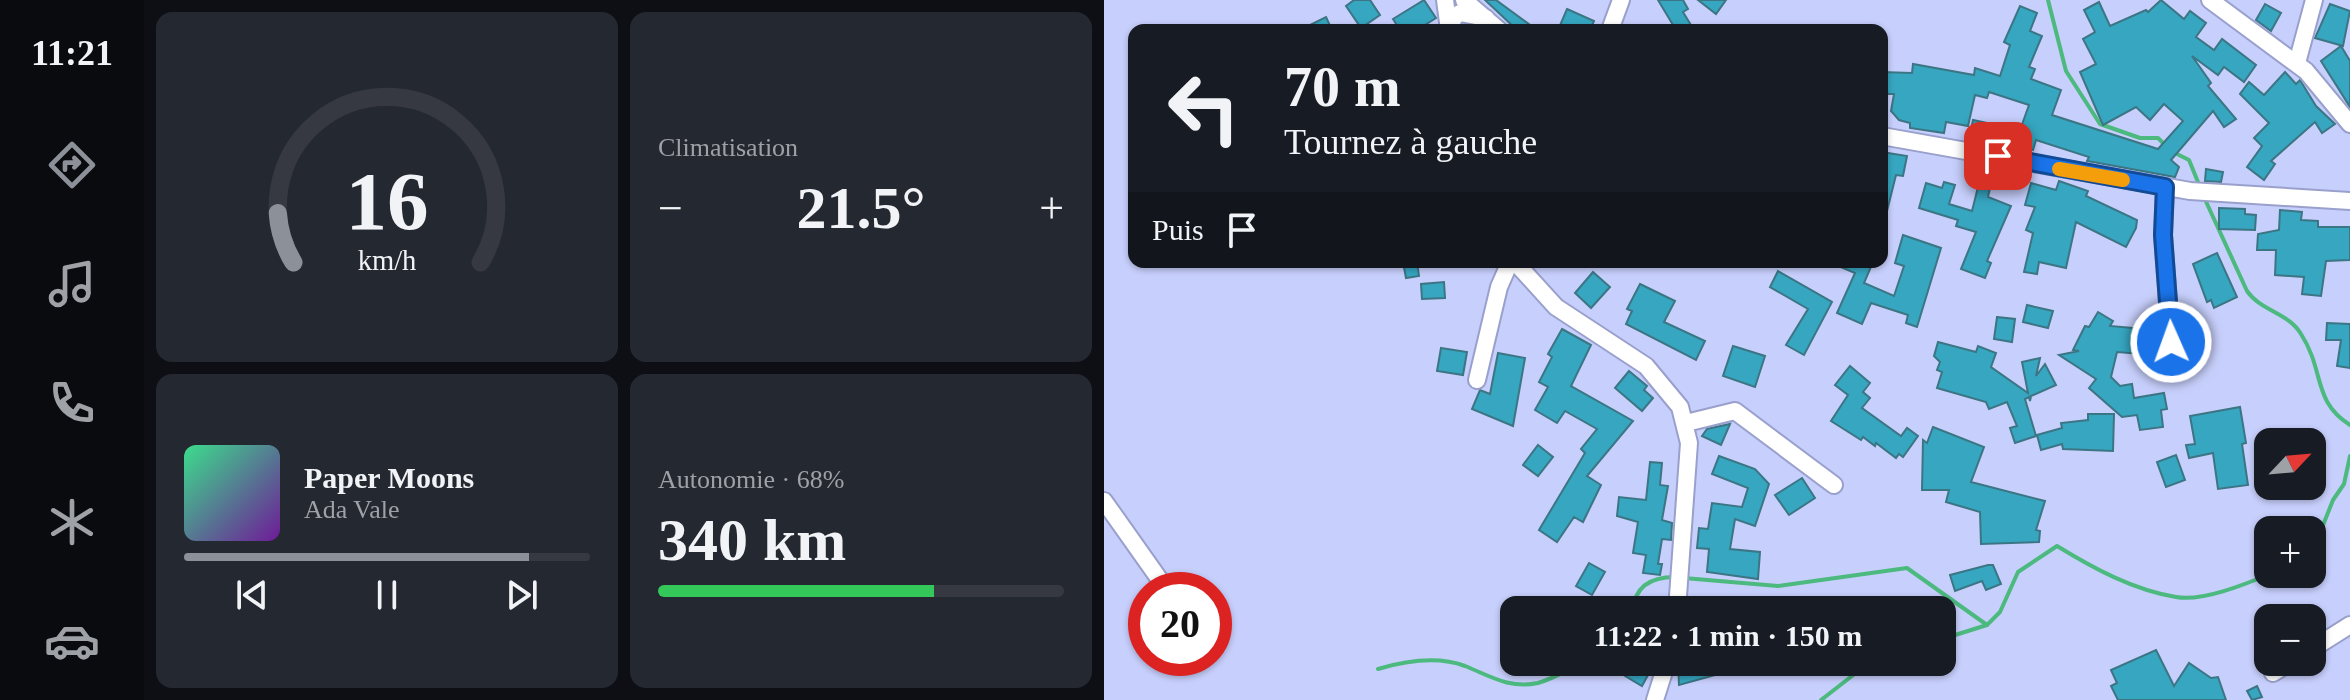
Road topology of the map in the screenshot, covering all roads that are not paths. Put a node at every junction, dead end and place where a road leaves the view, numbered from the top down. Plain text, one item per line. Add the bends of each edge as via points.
1 (1445, 0) edge
2 (1464, 0) edge
3 (1621, 0) edge
4 (2210, 0) edge
5 (2314, 0) edge
6 (1486, 18) junction
7 (1448, 24) edge
8 (1451, 24) edge
9 (1492, 24) edge
10 (1612, 24) edge
11 (2297, 63) junction
12 (2350, 124) edge
13 (1888, 137) edge
14 (2165, 187) junction
15 (2349, 200) edge
16 (1509, 268) edge
17 (1518, 268) edge
18 (2171, 342) dead end
19 (1477, 380) dead end
20 (1686, 423) junction
21 (1834, 485) dead end
22 (1104, 501) edge
23 (1154, 572) edge
24 (1679, 596) edge
25 (2350, 625) edge
26 (2326, 640) edge
27 (1663, 676) edge
28 (1655, 700) edge

1 - 7 street
2 - 6 street
3 - 10 street
4 - 11 street
5 - 11 street
6 - 8 street via 1460,13
6 - 9 street
11 - 12 street
13 - 14 street
14 - 15 street
14 - 18 street
16 - 19 street via 1499,287
17 - 20 street via 1556,307 1646,366 1671,392
20 - 21 street via 1735,411
20 - 24 street
22 - 23 street
25 - 26 street
27 - 28 street

